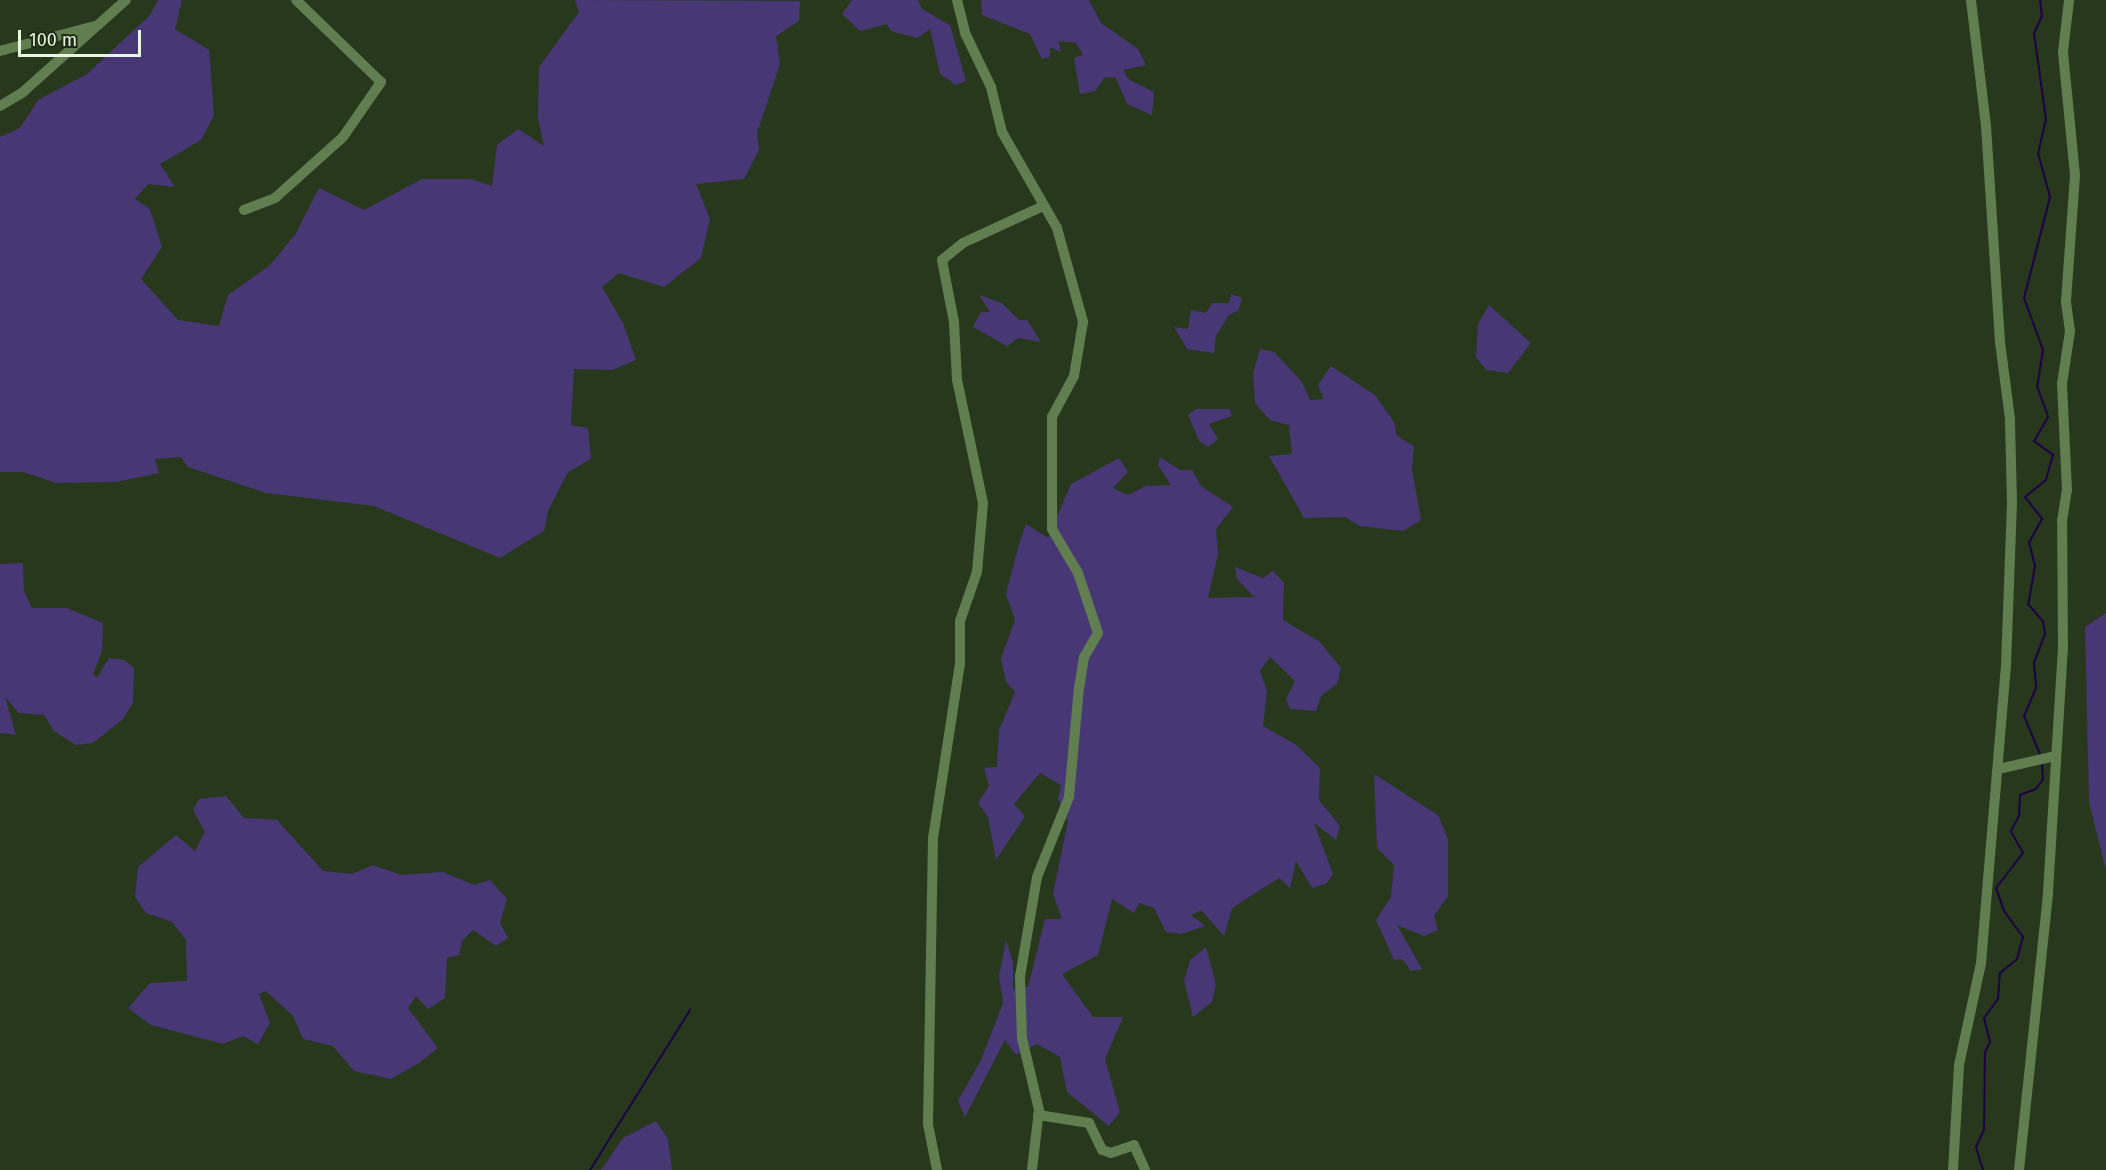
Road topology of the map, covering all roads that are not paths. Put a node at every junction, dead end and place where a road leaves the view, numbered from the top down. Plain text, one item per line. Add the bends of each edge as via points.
1 (126, 0) edge
2 (296, 0) edge
3 (957, 0) edge
4 (1971, 0) edge
5 (2069, 0) edge
6 (96, 26) junction
7 (0, 51) edge
8 (0, 106) edge
9 (1041, 207) junction
10 (244, 210) dead end
11 (2055, 756) junction
12 (1998, 769) junction
13 (1038, 1114) junction
14 (937, 1170) edge
15 (1032, 1170) edge
16 (1145, 1170) edge
17 (1953, 1170) edge
18 (2019, 1170) edge

1 - 6 street
2 - 10 street via 381,82 343,137 275,198
3 - 9 street via 966,35 991,87 1002,132
4 - 12 street via 1979,47 2000,342 2010,419 2007,631
5 - 11 street via 2063,52 2075,175 2066,301 2070,330 2062,384 2067,490
6 - 7 street
6 - 8 street via 29,87
9 - 13 street via 1057,228 1083,322 1074,376 1052,417 1052,529 1078,573 1098,633 1084,657 1069,798 1037,877 1020,976 1022,1038
9 - 14 street via 963,243 942,260 954,322 958,390 982,503 977,572 960,621 960,663 933,838 928,1124
11 - 12 street
11 - 18 street via 2048,892
12 - 17 street via 1980,963 1959,1065
13 - 15 street
13 - 16 street via 1089,1123 1102,1150 1111,1153 1134,1145

